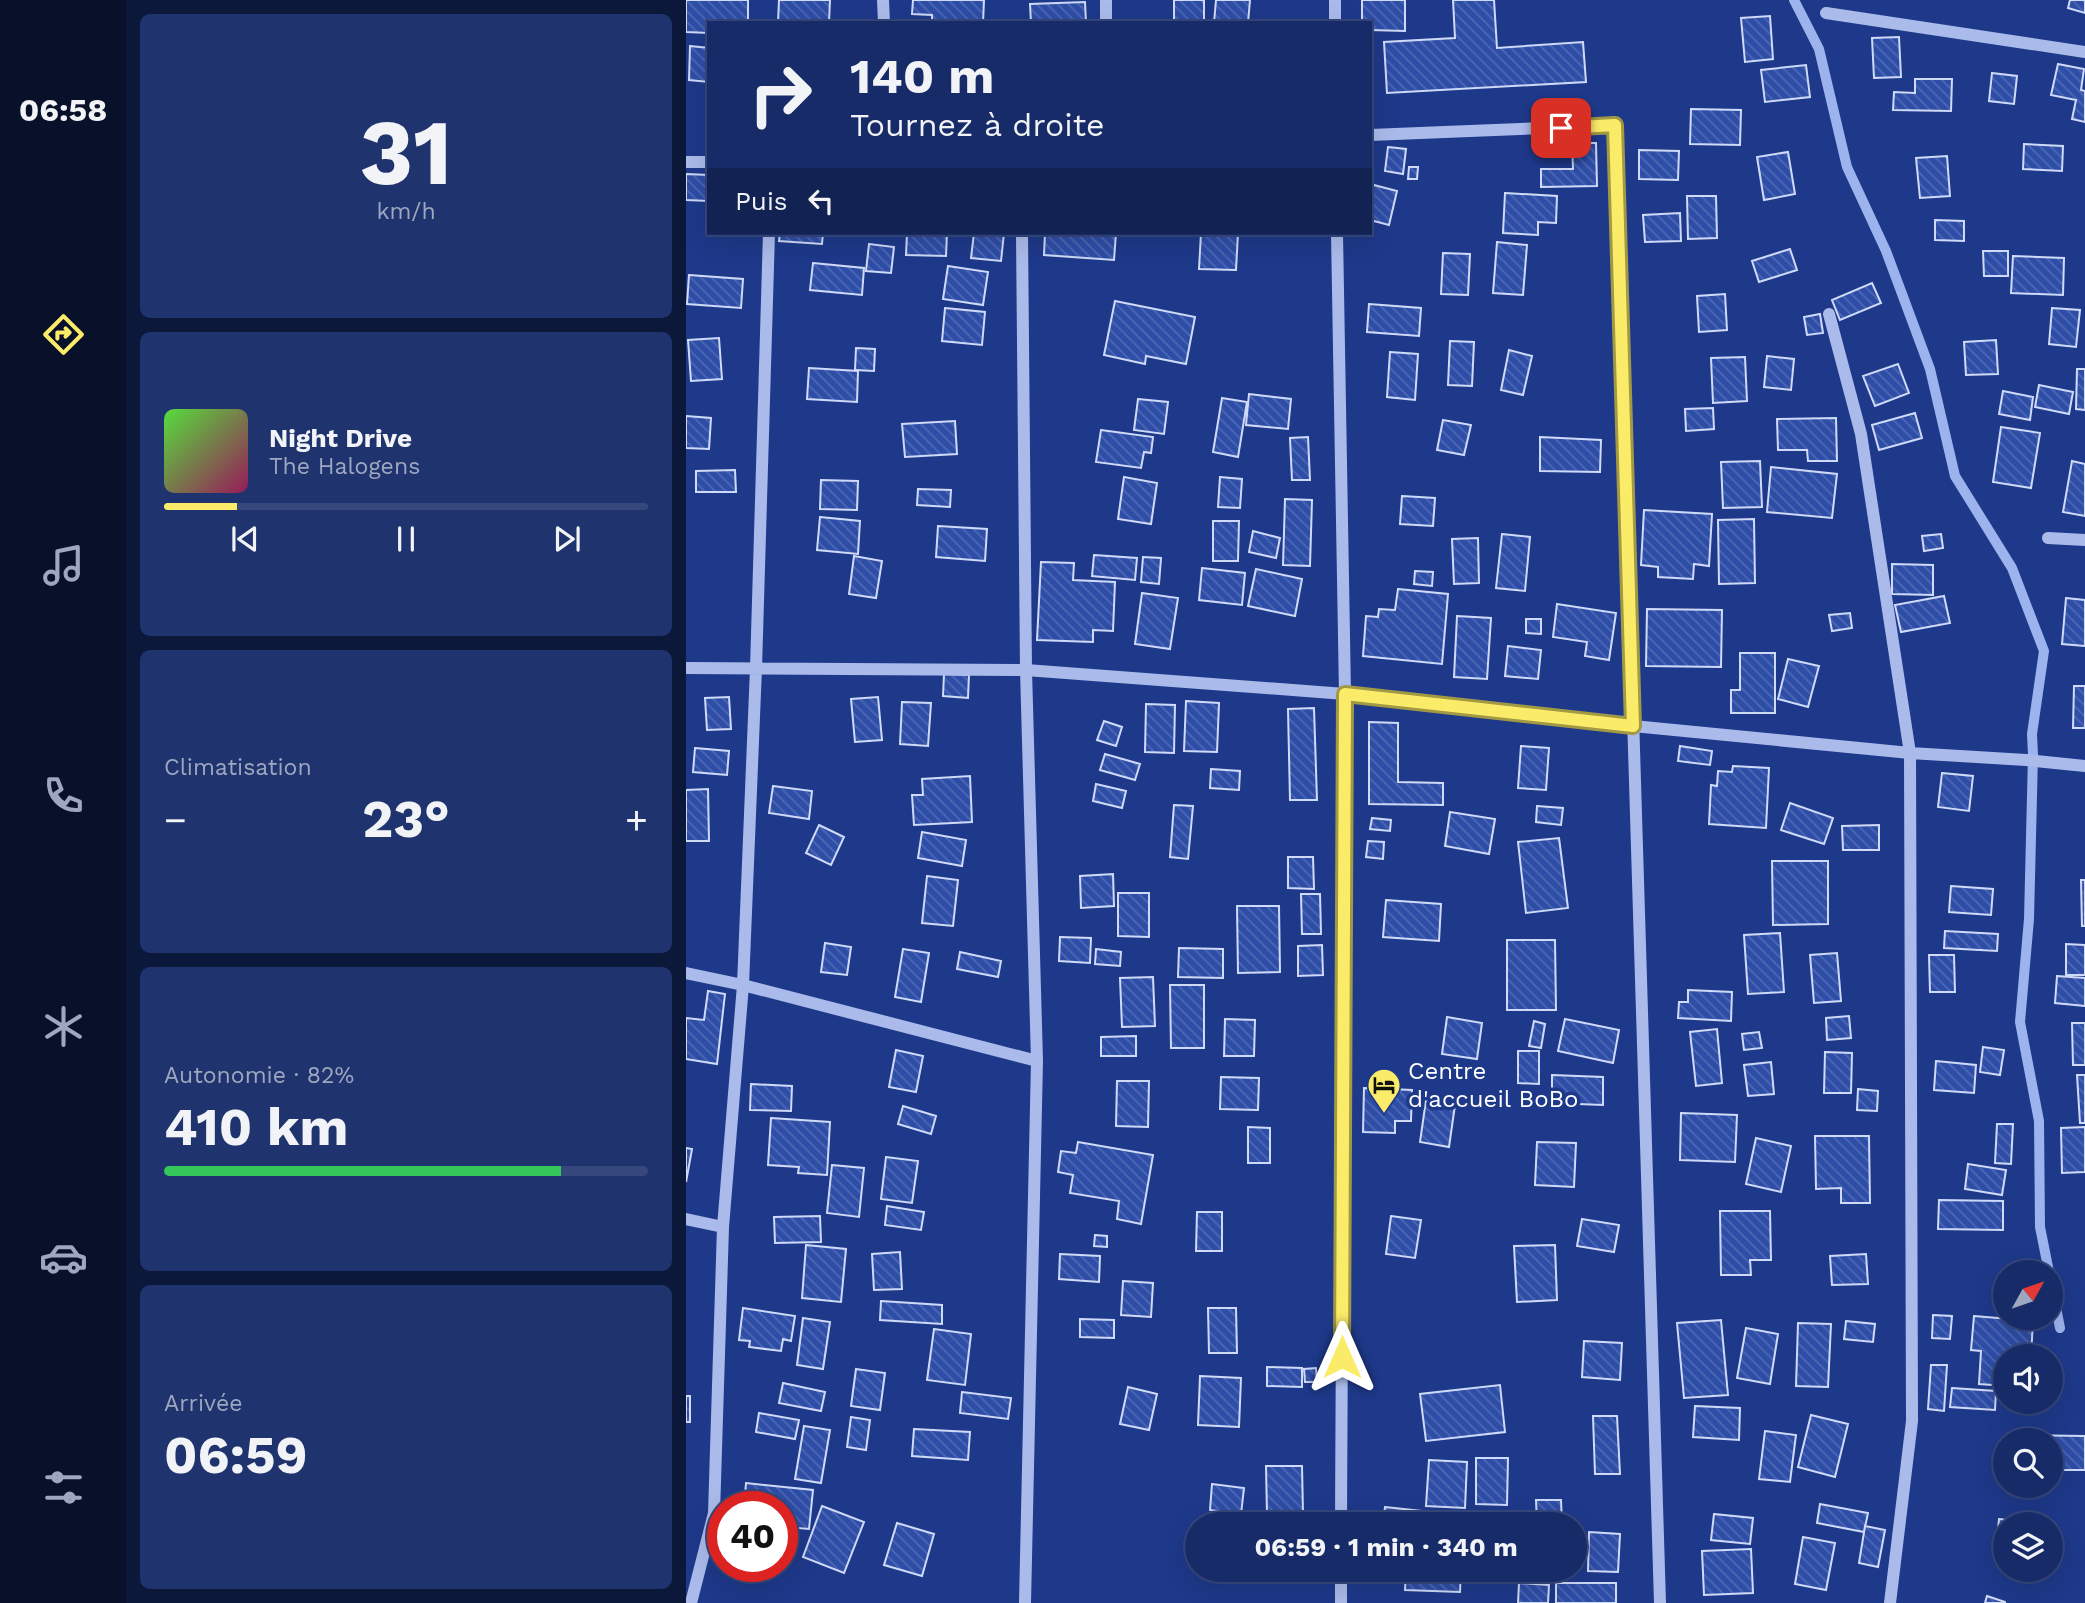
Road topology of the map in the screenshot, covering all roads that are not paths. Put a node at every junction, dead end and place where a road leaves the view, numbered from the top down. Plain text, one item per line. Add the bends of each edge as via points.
1 (883, 0) edge
2 (1106, 0) edge
3 (1335, 0) edge
4 (1826, 13) dead end
5 (884, 21) edge
6 (1106, 21) edge
7 (1335, 21) edge
8 (2085, 52) edge
9 (1372, 135) edge
10 (686, 162) edge
11 (707, 162) edge
12 (769, 235) edge
13 (1021, 235) edge
14 (1336, 235) edge
15 (1829, 314) dead end
16 (2048, 538) dead end
17 (2085, 540) edge
18 (686, 668) edge
19 (756, 668) junction
20 (1026, 670) junction
21 (1345, 694) junction
22 (1633, 726) junction
23 (1910, 754) junction
24 (2085, 766) edge
25 (686, 973) edge
26 (743, 985) junction
27 (1037, 1062) junction
28 (686, 1219) edge
29 (723, 1227) junction
30 (1341, 1512) edge
31 (1341, 1582) edge
32 (691, 1603) edge
33 (1026, 1603) edge
34 (1340, 1603) edge
35 (1660, 1603) edge
36 (1890, 1603) edge

1 - 5 street
2 - 6 street
3 - 7 street
4 - 8 street
9 - 22 street via 1615,125
10 - 11 street
12 - 19 street
13 - 20 street
14 - 21 street
15 - 23 street via 1861,434
16 - 17 street
18 - 19 street
19 - 20 street
19 - 26 street
20 - 21 street
20 - 27 street
21 - 22 street
21 - 30 street
22 - 23 street
22 - 35 street
23 - 24 street
23 - 36 street via 1912,1421
25 - 26 street
26 - 27 street
26 - 29 street
27 - 33 street
28 - 29 street
29 - 32 street via 714,1513
31 - 34 street

